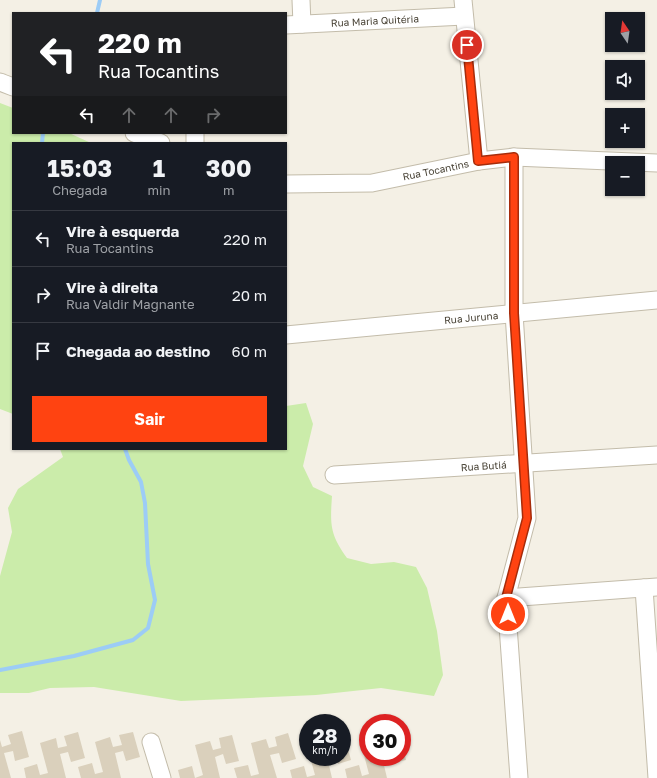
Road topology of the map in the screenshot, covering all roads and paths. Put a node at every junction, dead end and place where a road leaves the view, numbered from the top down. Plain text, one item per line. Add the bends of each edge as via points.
1 (300, 0) edge
2 (464, 8) edge
3 (294, 25) edge
4 (0, 82) edge
5 (12, 87) edge
6 (137, 134) edge
7 (158, 142) edge
8 (514, 157) junction
9 (478, 161) junction
10 (657, 163) edge
11 (287, 184) edge
12 (657, 300) edge
13 (514, 313) junction
14 (287, 335) edge
15 (657, 455) edge
16 (525, 464) junction
17 (334, 475) dead end
18 (650, 587) edge
19 (506, 598) junction
20 (151, 742) dead end
21 (162, 778) edge
22 (519, 778) edge
23 (657, 778) edge

1 - 3 street
2 - 3 street, Rua Maria Quitéria
2 - 9 street
4 - 5 street
6 - 7 street
8 - 9 street, Rua Tocantins
8 - 10 street, Rua Tocantins
8 - 13 street
9 - 11 street, Rua Tocantins via 372,183
12 - 13 street, Rua Juruna
13 - 14 street, Rua Juruna
13 - 16 street
15 - 16 street, Rua Butiá
16 - 17 street, Rua Butiá
16 - 19 street via 527,518
18 - 19 street
18 - 23 street
19 - 22 street
20 - 21 street

